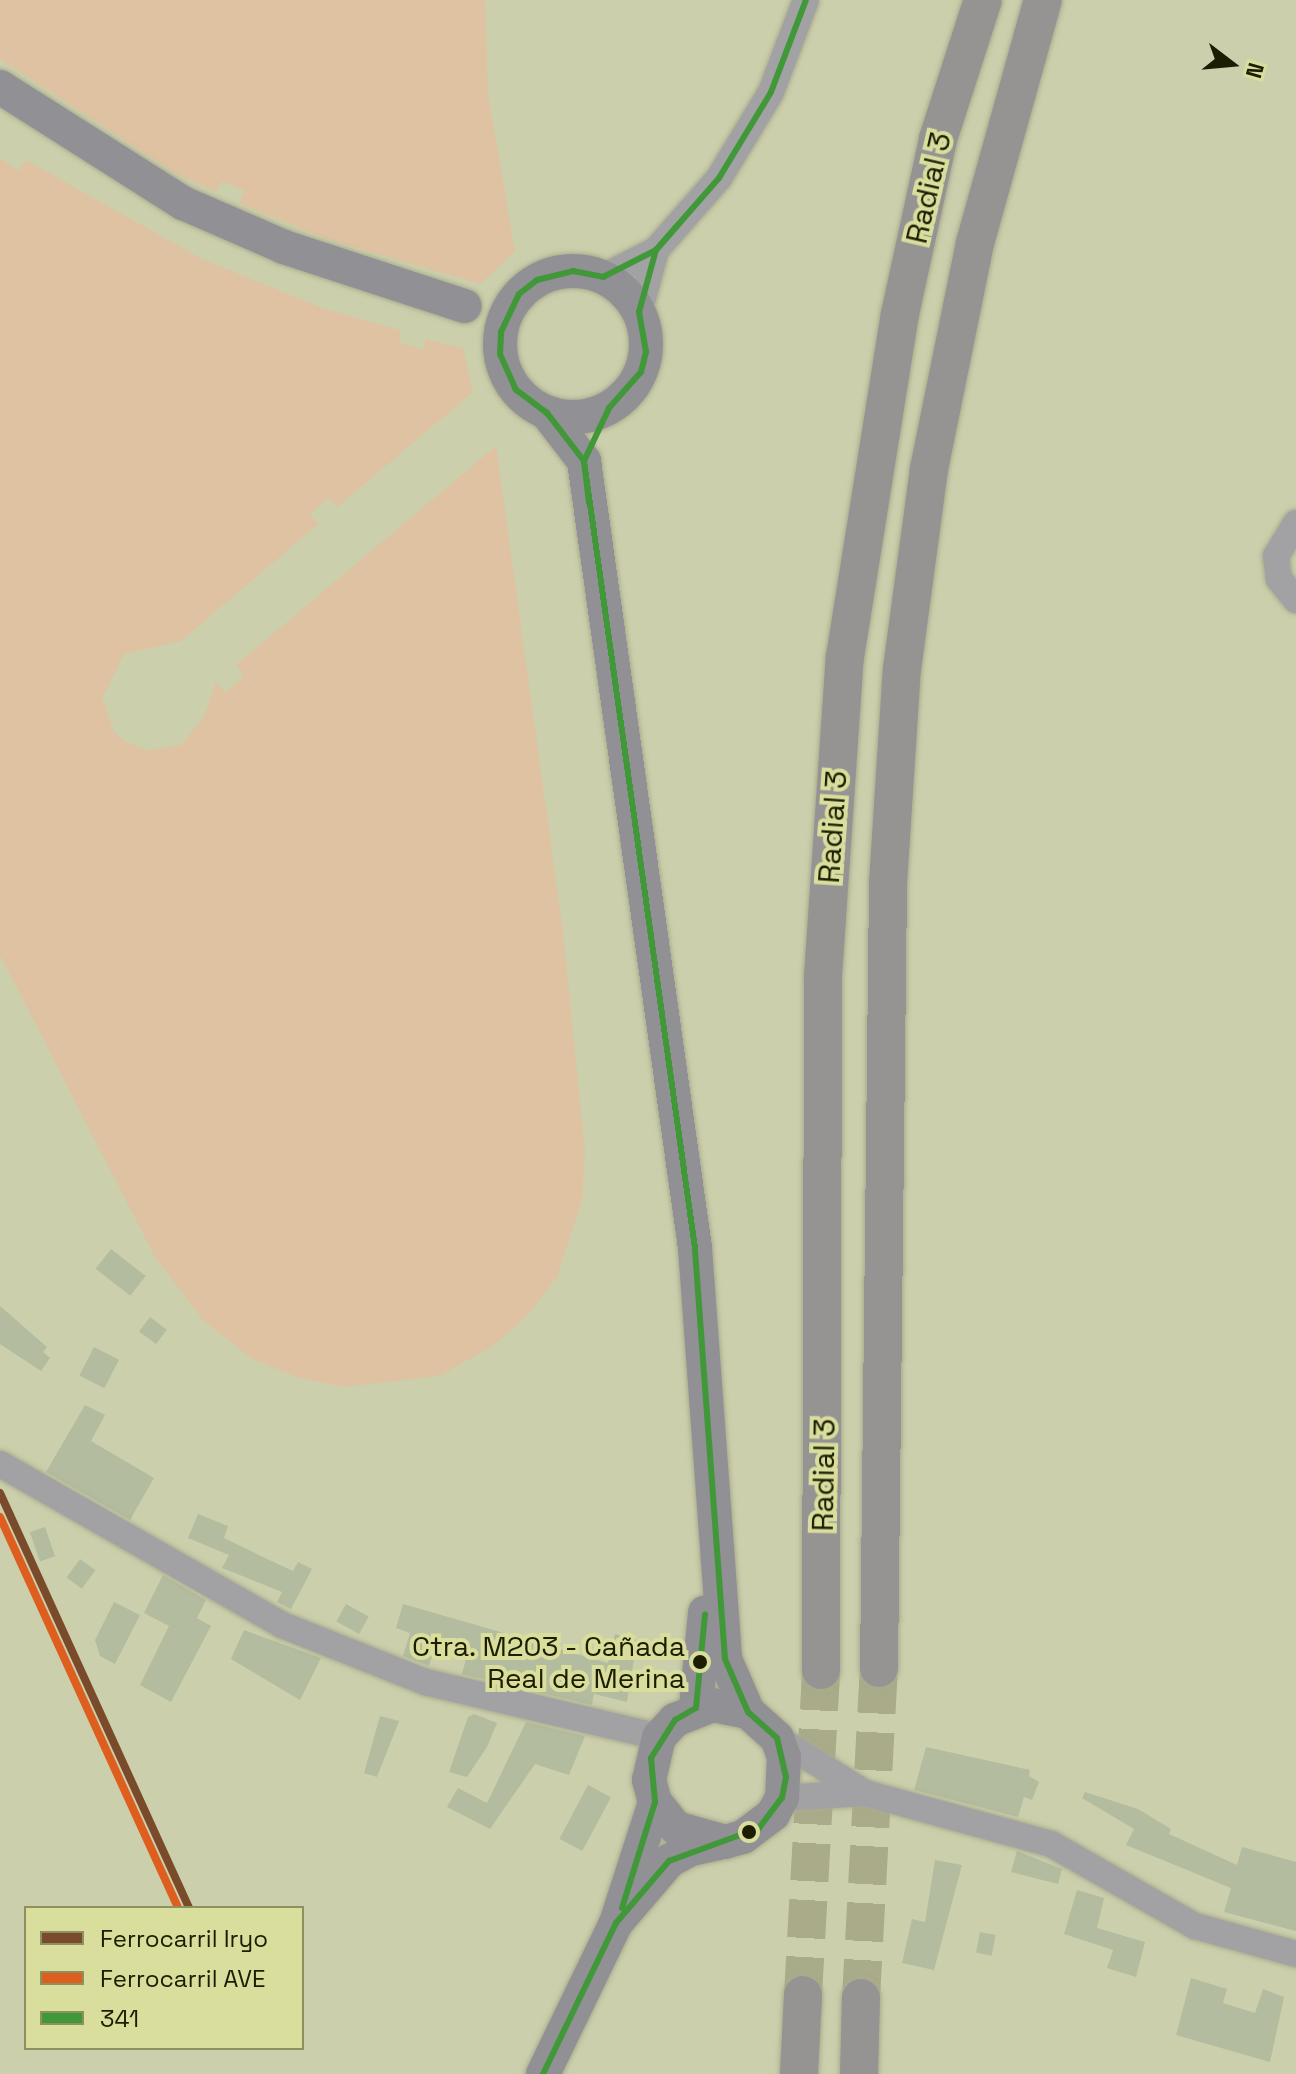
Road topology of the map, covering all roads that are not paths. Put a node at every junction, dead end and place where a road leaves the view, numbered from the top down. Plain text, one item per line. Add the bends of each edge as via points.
1 (806, 0) edge
2 (983, 0) edge
3 (1043, 0) edge
4 (0, 87) edge
5 (656, 250) junction
6 (603, 277) junction
7 (519, 294) junction
8 (465, 306) junction
9 (639, 312) junction
10 (500, 354) junction
11 (609, 408) junction
12 (547, 413) junction
13 (584, 461) junction
14 (1296, 523) edge
15 (1296, 600) edge
16 (0, 1464) edge
17 (711, 1480) junction
18 (879, 1668) tunnel mouth
19 (821, 1670) tunnel mouth
20 (696, 1708) junction
21 (748, 1712) junction
22 (659, 1737) junction
23 (777, 1738) junction
24 (865, 1793) junction
25 (782, 1798) junction
26 (655, 1802) junction
27 (725, 1842) junction
28 (616, 1923) junction
29 (1296, 1954) edge
30 (803, 1995) tunnel mouth
31 (861, 1998) tunnel mouth
32 (799, 2073) edge
33 (543, 2074) edge
34 (859, 2074) edge

1 - 5 street via 771,92 719,178
2 - 19 highway, Radial 3 via 938,139 900,314 845,657 823,976
3 - 18 highway, Radial 3 via 975,243 929,469 902,669 888,883
4 - 8 main road via 183,203 284,247
5 - 6 street
5 - 9 street
6 - 7 main road via 557,272
6 - 9 main road
7 - 8 main road
7 - 10 main road via 501,332
8 - 10 main road
9 - 11 main road via 646,352 641,372
10 - 12 main road via 516,390
11 - 12 main road via 589,416
11 - 13 main road
12 - 13 main road
13 - 17 main road via 695,1248
14 - 15 street via 1276,556 1279,579
16 - 22 street via 282,1625 425,1682
17 - 20 main road
17 - 21 main road via 725,1659
20 - 21 main road
20 - 22 main road
21 - 23 main road
22 - 26 main road via 650,1769
23 - 24 street
23 - 25 main road via 785,1767
24 - 25 street
24 - 29 street via 1051,1844 1195,1926
25 - 27 main road via 759,1828
26 - 27 main road via 684,1833
26 - 28 main road
27 - 28 main road via 669,1861
28 - 33 main road
30 - 32 highway
31 - 34 highway

